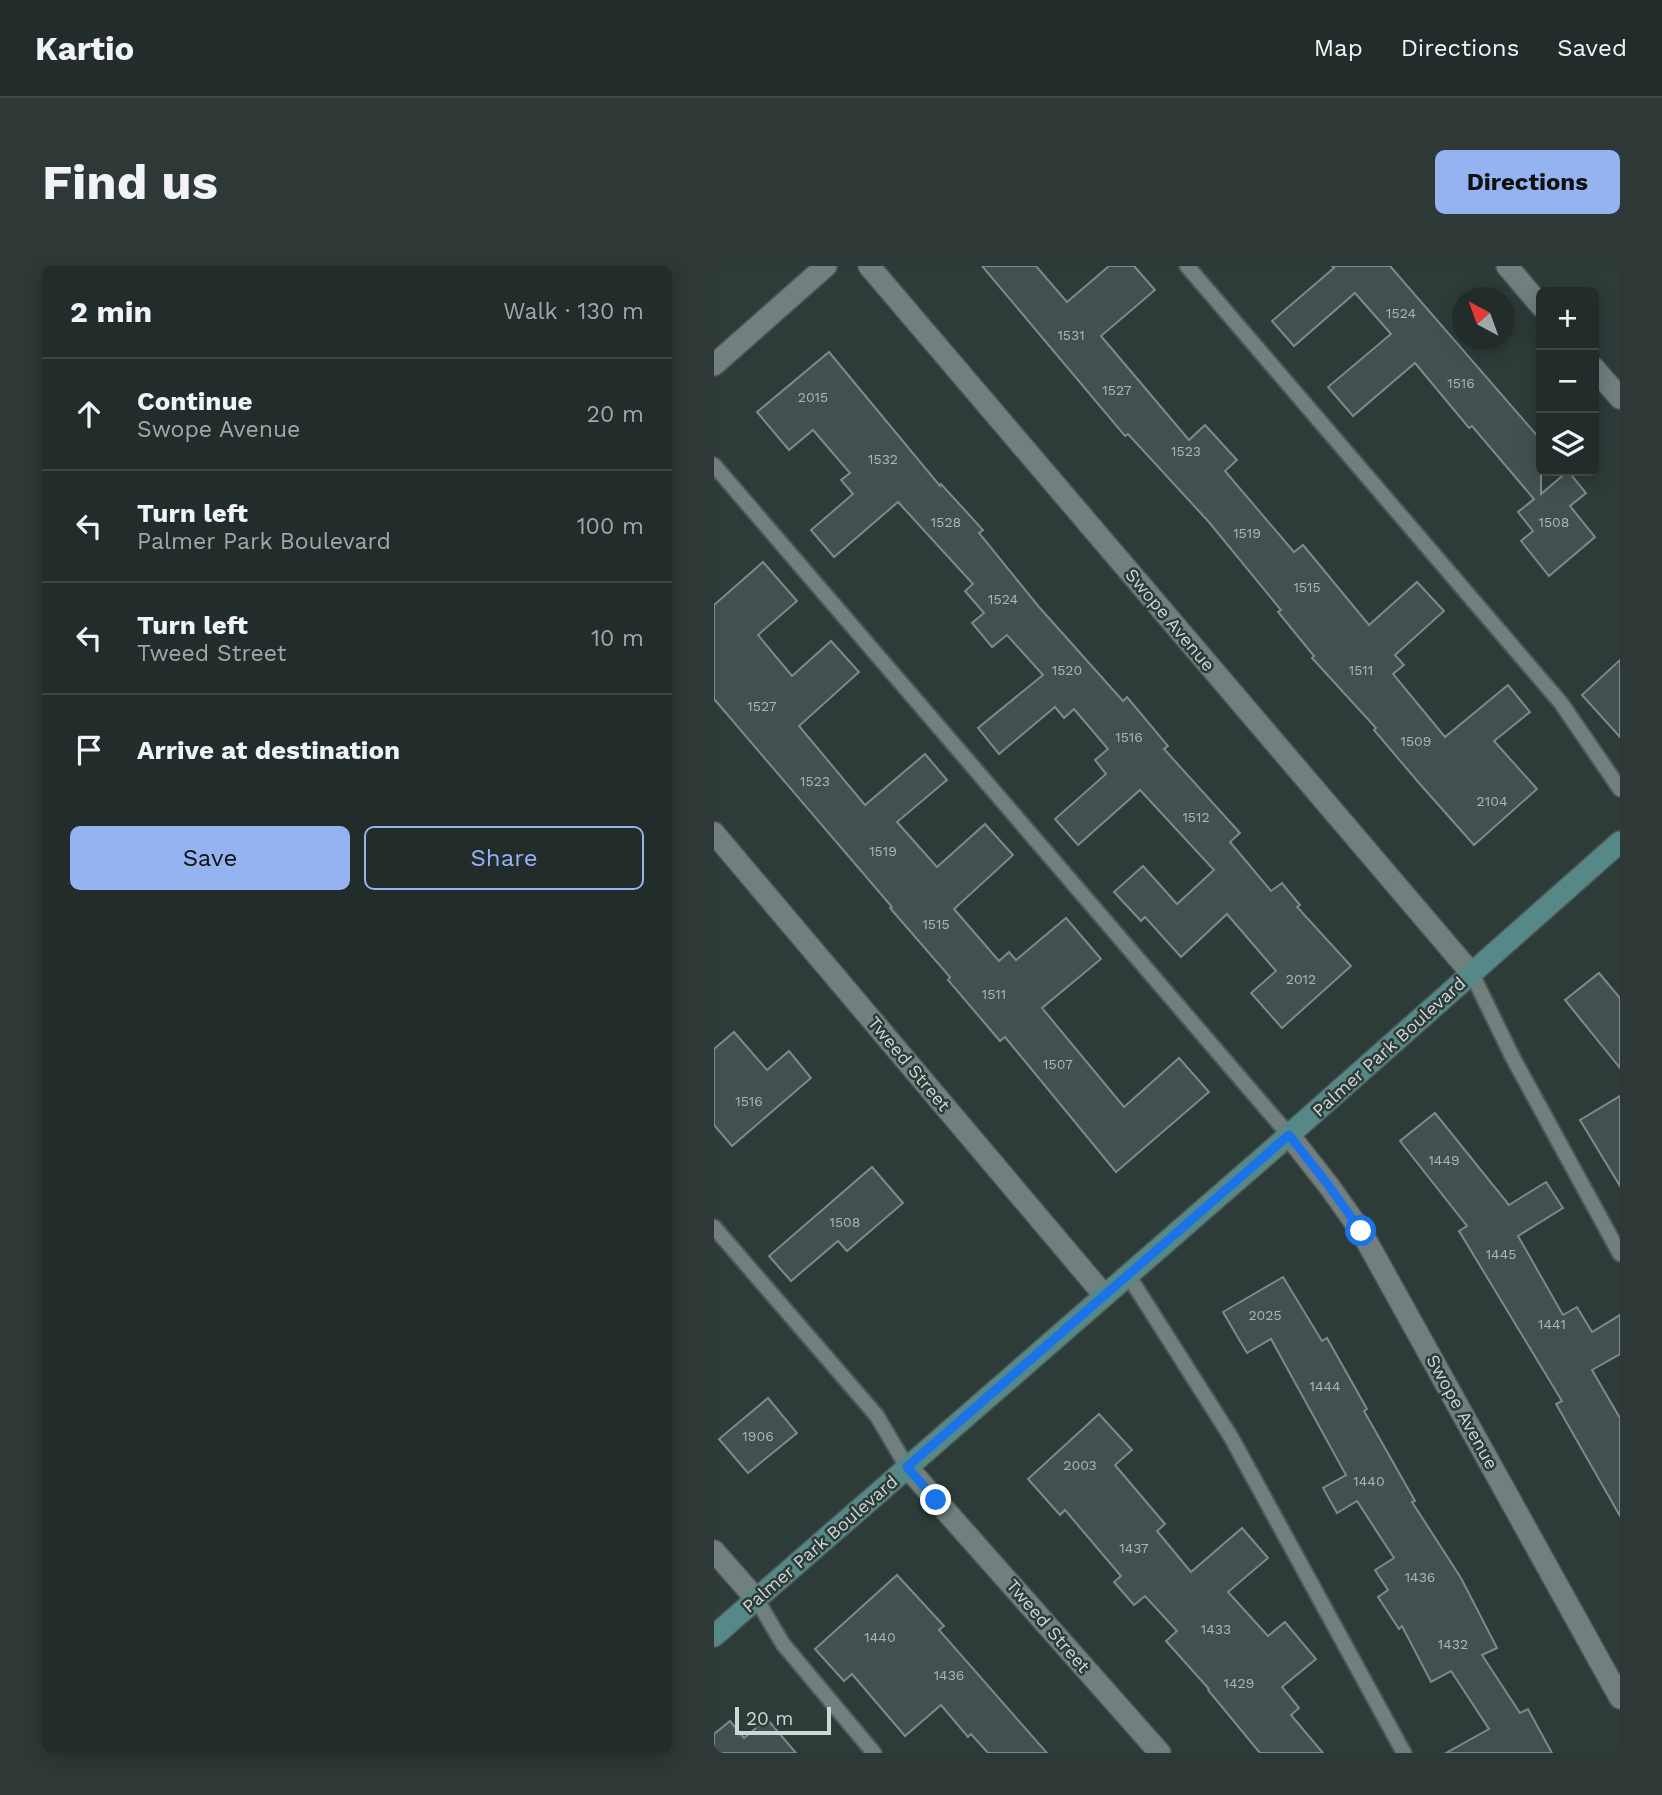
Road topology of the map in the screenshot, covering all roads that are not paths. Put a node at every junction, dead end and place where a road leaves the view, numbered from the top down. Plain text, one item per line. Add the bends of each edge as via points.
1 (826, 266) edge
2 (869, 266) edge
3 (1188, 266) edge
4 (1507, 266) edge
5 (1536, 300) edge
6 (714, 365) edge
7 (1599, 374) edge
8 (1620, 398) edge
9 (714, 465) edge
10 (1620, 789) edge
11 (714, 833) edge
12 (1620, 842) edge
13 (1472, 974) junction
14 (1289, 1135) junction
15 (714, 1227) edge
16 (1620, 1254) edge
17 (1128, 1275) junction
18 (1104, 1295) junction
19 (907, 1467) junction
20 (714, 1551) edge
21 (757, 1600) junction
22 (714, 1636) edge
23 (1620, 1698) edge
24 (874, 1753) edge
25 (1160, 1753) edge
26 (1404, 1753) edge

1 - 6 street
2 - 13 street, Swope Avenue
3 - 10 lane via 1561,703
4 - 5 street
7 - 8 street
9 - 14 lane
11 - 18 street, Tweed Street
12 - 13 main road, Palmer Park Boulevard
13 - 14 main road, Palmer Park Boulevard
13 - 16 lane
14 - 17 main road, Palmer Park Boulevard
14 - 23 street, Swope Avenue via 1361,1231
15 - 19 lane via 877,1416
17 - 18 main road, Palmer Park Boulevard
17 - 26 lane via 1231,1437
18 - 19 main road, Palmer Park Boulevard
19 - 21 main road, Palmer Park Boulevard
19 - 25 street, Tweed Street
20 - 21 street
21 - 22 main road, Palmer Park Boulevard
21 - 24 lane via 783,1644

